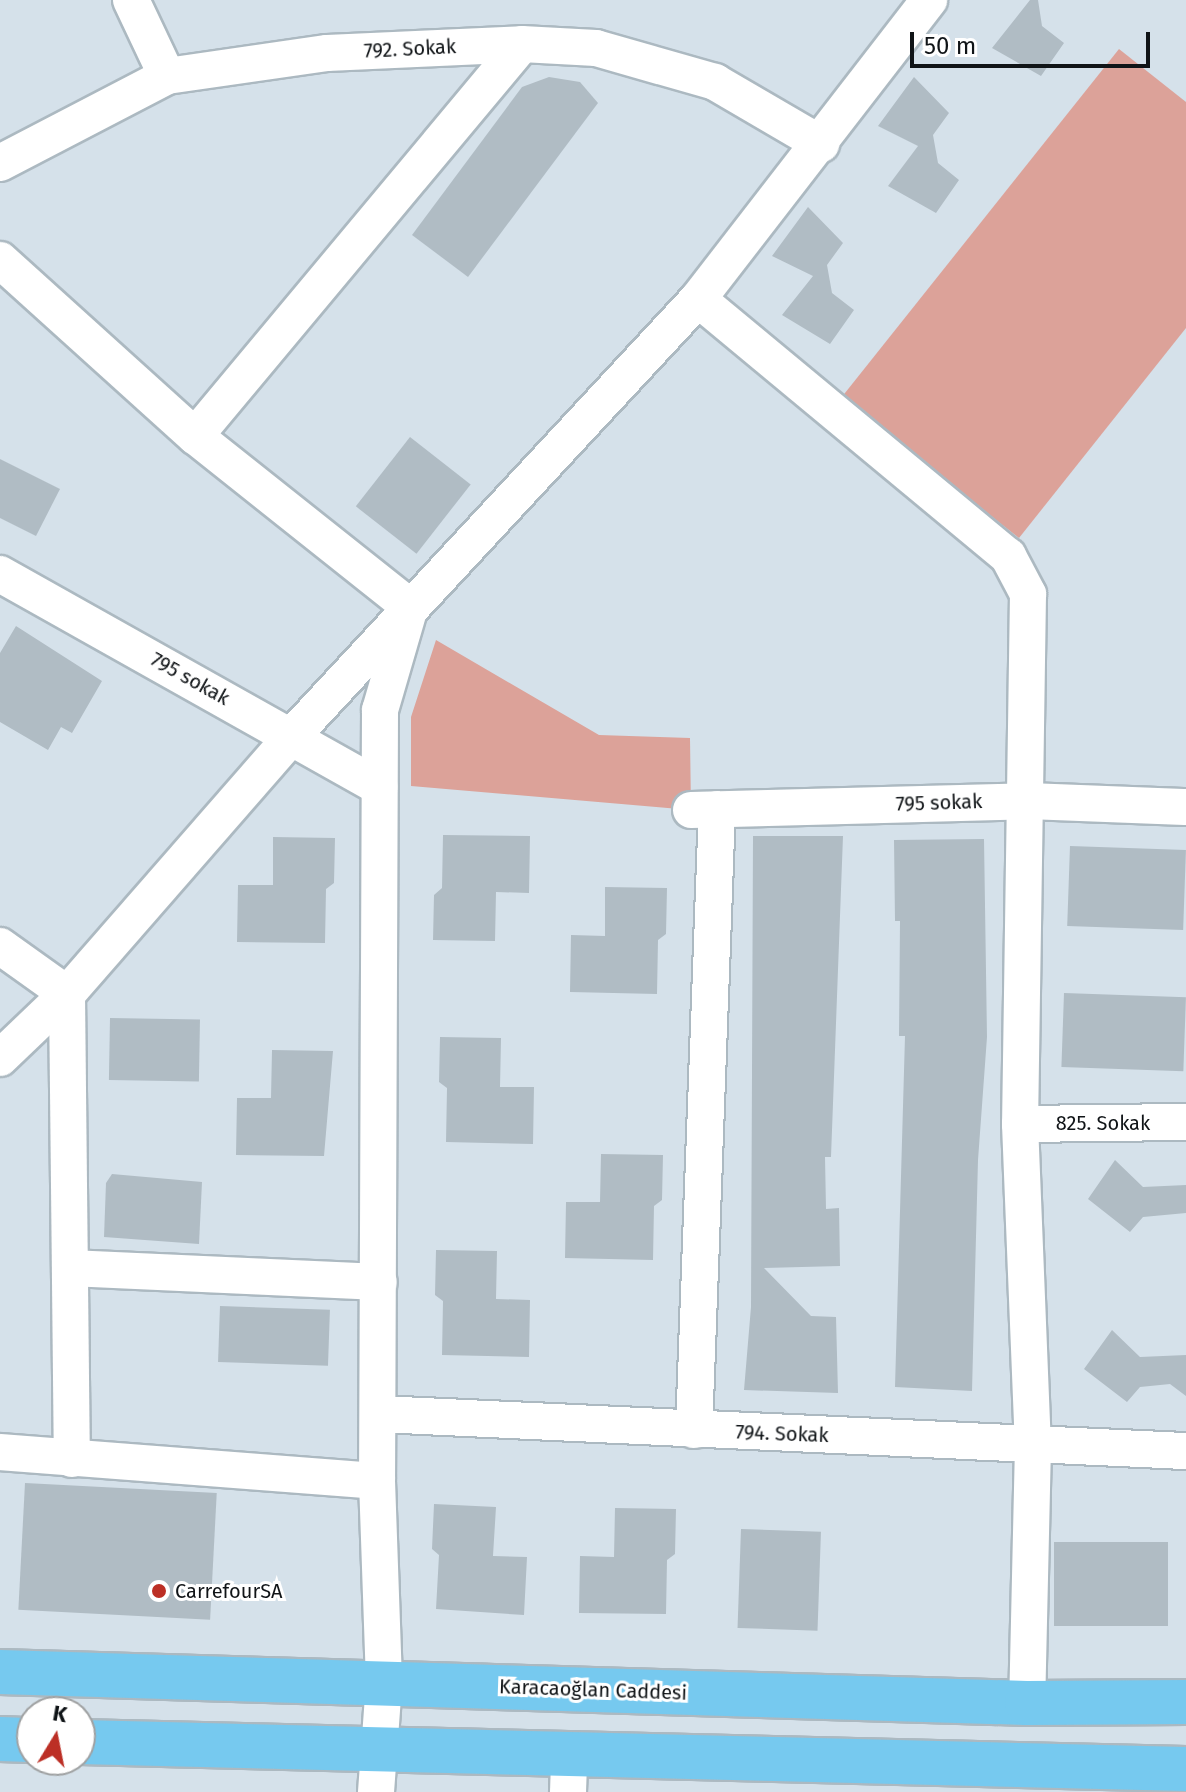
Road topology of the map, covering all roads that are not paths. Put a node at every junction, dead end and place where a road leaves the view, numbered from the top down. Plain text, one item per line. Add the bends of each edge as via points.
1 (131, 0) edge
2 (929, 0) edge
3 (522, 44) junction
4 (167, 76) junction
5 (821, 144) junction
6 (0, 163) edge
7 (0, 260) edge
8 (698, 299) junction
9 (195, 436) junction
10 (0, 574) edge
11 (410, 607) junction
12 (293, 735) junction
13 (379, 787) junction
14 (1028, 801) junction
15 (1186, 807) edge
16 (0, 946) edge
17 (67, 994) junction
18 (0, 1058) edge
19 (1186, 1122) edge
20 (1020, 1124) junction
21 (71, 1268) junction
22 (379, 1282) junction
23 (379, 1414) junction
24 (694, 1430) junction
25 (1033, 1445) junction
26 (1186, 1451) edge
27 (0, 1452) edge
28 (72, 1459) junction
29 (377, 1481) junction
30 (0, 1672) edge
31 (384, 1683) junction
32 (1186, 1702) edge
33 (1027, 1703) junction
34 (96, 1744) edge
35 (1186, 1769) edge
36 (377, 1772) edge
37 (568, 1774) edge
38 (1092, 1780) edge

1 - 4 street
2 - 5 street
3 - 4 street, 792. Sokak via 327,53
3 - 5 street, 792. Sokak via 596,48 715,82
3 - 9 street
4 - 6 street, 792. Sokak
5 - 8 street
7 - 9 street
8 - 11 street
8 - 14 street via 1008,556 1028,594
9 - 11 street
10 - 12 street, 795 sokak
11 - 12 street
11 - 13 street via 380,710
12 - 13 street, 795 sokak
12 - 17 street
13 - 22 street
14 - 15 street, 795 sokak
14 - 20 street
14 - 24 street, 795 sokak via 704,810
16 - 17 street
17 - 18 street
17 - 21 street
19 - 20 street, 825. Sokak
20 - 25 street
21 - 22 street
21 - 28 street
22 - 23 street
23 - 24 street, 794. Sokak
23 - 29 street
24 - 25 street, 794. Sokak
25 - 26 street, 794. Sokak
25 - 33 street
27 - 28 street
28 - 29 street
29 - 31 street
30 - 31 main road, Karacaoğlan Caddesi
31 - 33 main road, Karacaoğlan Caddesi
31 - 36 street
32 - 33 main road, Karacaoğlan Caddesi
34 - 36 main road
35 - 38 main road
36 - 37 main road
37 - 38 main road

